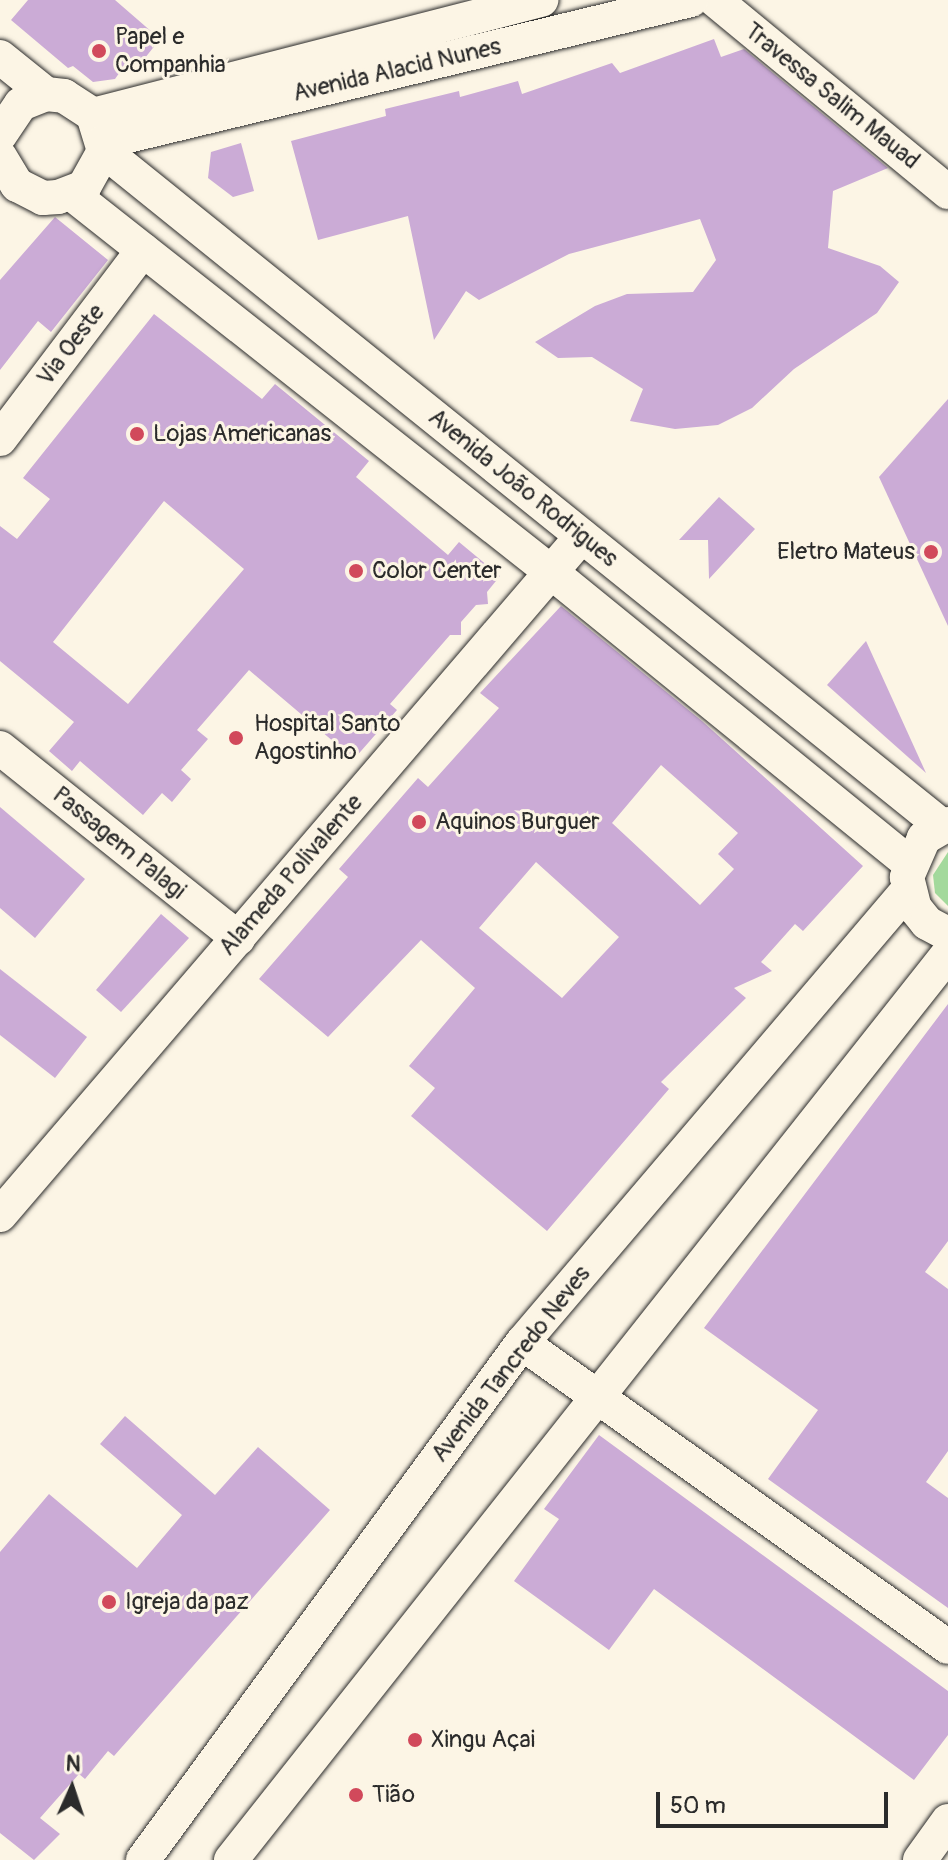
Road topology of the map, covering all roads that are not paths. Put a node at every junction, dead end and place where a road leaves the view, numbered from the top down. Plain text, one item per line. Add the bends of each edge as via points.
1 (542, 0) edge
2 (691, 0) edge
3 (715, 0) edge
4 (0, 57) edge
5 (46, 94) junction
6 (1, 129) edge
7 (100, 136) junction
8 (2, 169) edge
9 (948, 192) edge
10 (72, 194) junction
11 (143, 250) junction
12 (0, 439) edge
13 (582, 536) junction
14 (551, 572) junction
15 (0, 748) edge
16 (945, 825) edge
17 (909, 877) junction
18 (948, 934) edge
19 (238, 938) junction
20 (948, 954) edge
21 (7, 1195) edge
22 (522, 1343) junction
23 (598, 1400) junction
24 (948, 1647) edge
25 (948, 1821) edge
26 (157, 1855) edge
27 (231, 1860) edge
28 (920, 1860) edge

1 - 7 street, Avenida Alacid Nunes
2 - 7 street, Avenida Alacid Nunes
3 - 9 street, Travessa Salim Mauad
4 - 5 street
5 - 6 street via 21,104
5 - 7 street, Avenida João Rodrigues via 64,96
7 - 10 street via 93,177
7 - 13 street, Avenida João Rodrigues
8 - 10 street via 29,193 43,198
10 - 11 street, Avenida João Rodrigues
11 - 12 street, Via Oeste
11 - 14 street, Avenida João Rodrigues
13 - 14 street, Alameda Polivalente
13 - 16 street, Avenida João Rodrigues
14 - 17 street, Avenida João Rodrigues
14 - 19 street, Alameda Polivalente
15 - 19 street, Passagem Palagi
16 - 17 street, Avenida Tancredo Neves via 924,838
17 - 18 street, Avenida João Rodrigues via 927,923
17 - 22 street, Avenida Tancredo Neves
19 - 21 street, Alameda Polivalente
20 - 23 street
22 - 23 street
22 - 26 street, Avenida Tancredo Neves
23 - 24 street
23 - 27 street
25 - 28 street

